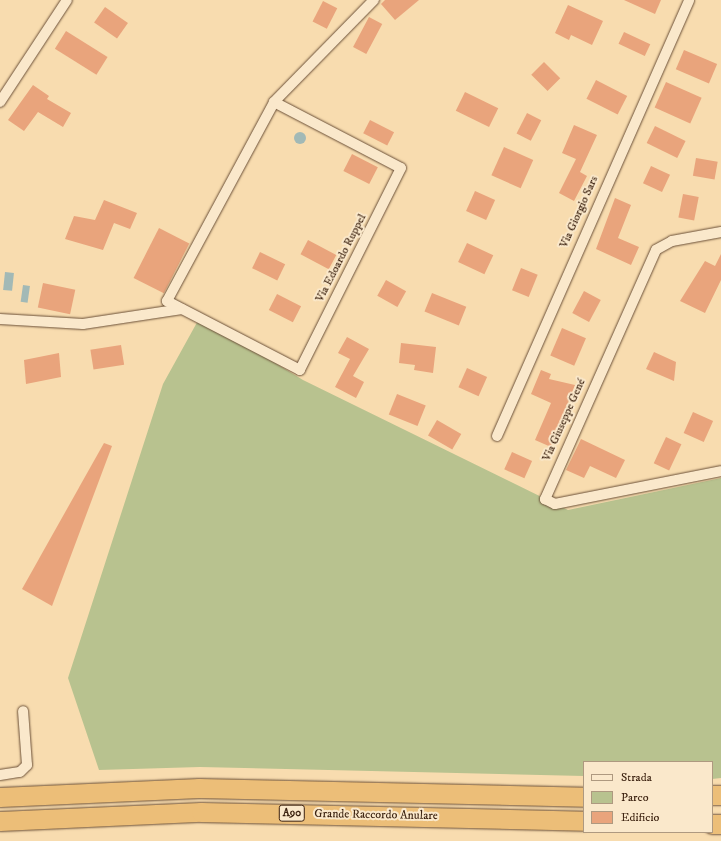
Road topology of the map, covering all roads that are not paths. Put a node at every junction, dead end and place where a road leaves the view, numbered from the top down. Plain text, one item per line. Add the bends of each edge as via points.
1 (67, 0) edge
2 (374, 0) edge
3 (689, 0) edge
4 (0, 102) edge
5 (274, 102) junction
6 (721, 232) edge
7 (182, 309) junction
8 (0, 319) edge
9 (497, 436) dead end
10 (721, 471) edge
11 (23, 711) dead end
12 (0, 775) edge
13 (0, 797) edge
14 (583, 797) edge
15 (0, 821) edge
16 (583, 821) edge

1 - 4 street
2 - 5 street, Via Edoardo Ruppel
3 - 9 street, Via Giorgio Sars
5 - 7 street, Via Edoardo Ruppel via 167,301
5 - 7 street, Via Edoardo Ruppel via 401,168 300,370
6 - 10 street, Via Giuseppe Gené via 672,241 656,250 545,499 554,504
7 - 8 street via 82,324
11 - 12 street via 27,765 20,772
13 - 14 highway, Grande Raccordo Anulare / A90 via 199,788
15 - 16 highway, Grande Raccordo Anulare / A90 via 201,812

